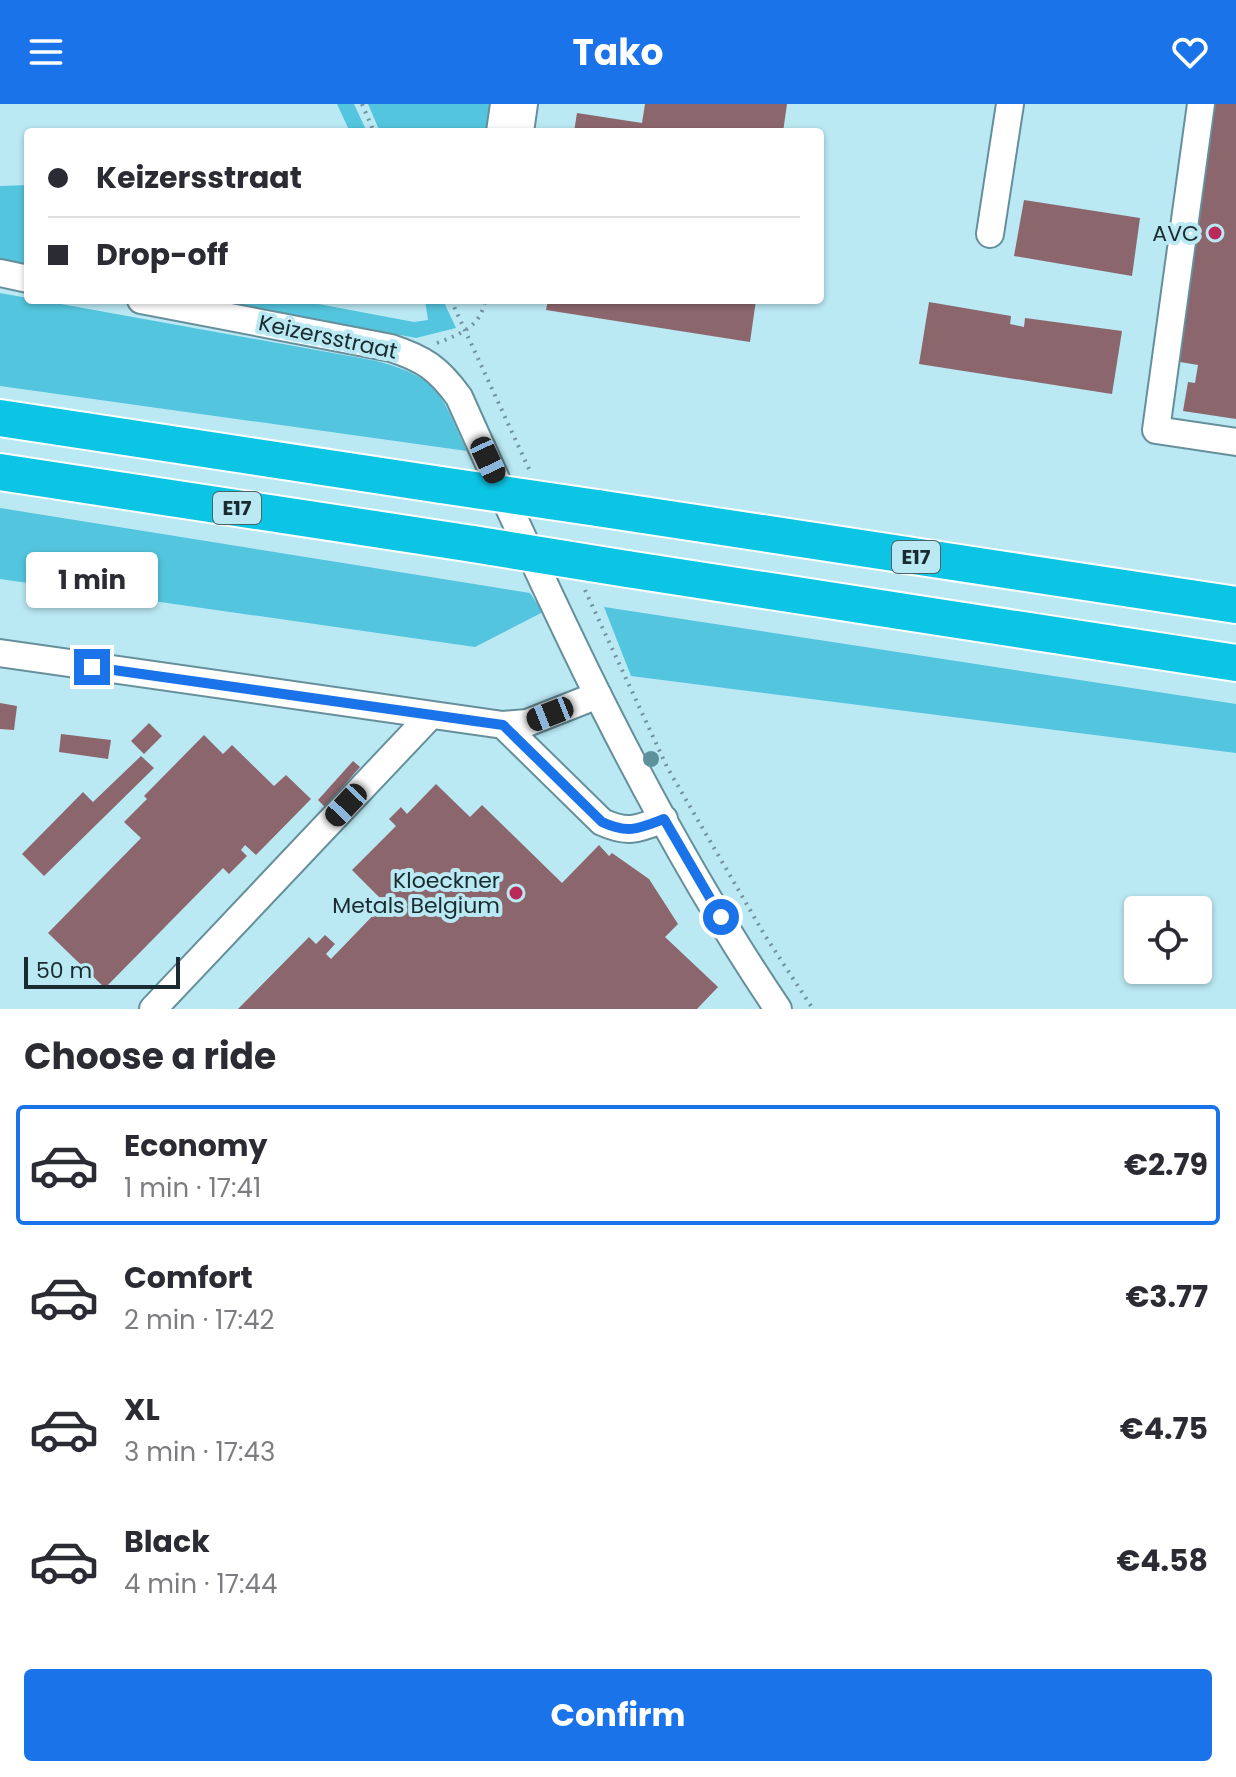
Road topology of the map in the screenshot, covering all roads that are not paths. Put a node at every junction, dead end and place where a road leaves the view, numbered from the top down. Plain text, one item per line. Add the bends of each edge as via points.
1 (504, 104) edge
2 (524, 104) edge
3 (1010, 104) edge
4 (1201, 104) edge
5 (501, 128) edge
6 (521, 128) edge
7 (990, 234) dead end
8 (0, 273) edge
9 (24, 278) edge
10 (162, 304) edge
11 (0, 418) edge
12 (1236, 442) edge
13 (0, 472) edge
14 (1236, 605) edge
15 (0, 653) edge
16 (1236, 663) edge
17 (598, 695) junction
18 (431, 715) junction
19 (503, 725) junction
20 (664, 819) junction
21 (153, 1009) edge
22 (778, 1009) edge

1 - 5 street
2 - 6 street
3 - 7 street
4 - 12 street via 1156,430
8 - 9 street
10 - 17 street, Keizersstraat via 378,345 420,357 442,374 459,397
11 - 14 highway, E17, bridge
13 - 16 highway, E17, bridge
15 - 18 street
17 - 19 street via 527,723
17 - 20 street, Keizersstraat
18 - 19 street
18 - 21 street
19 - 20 street via 602,822 620,830
20 - 22 street, Keizersstraat

